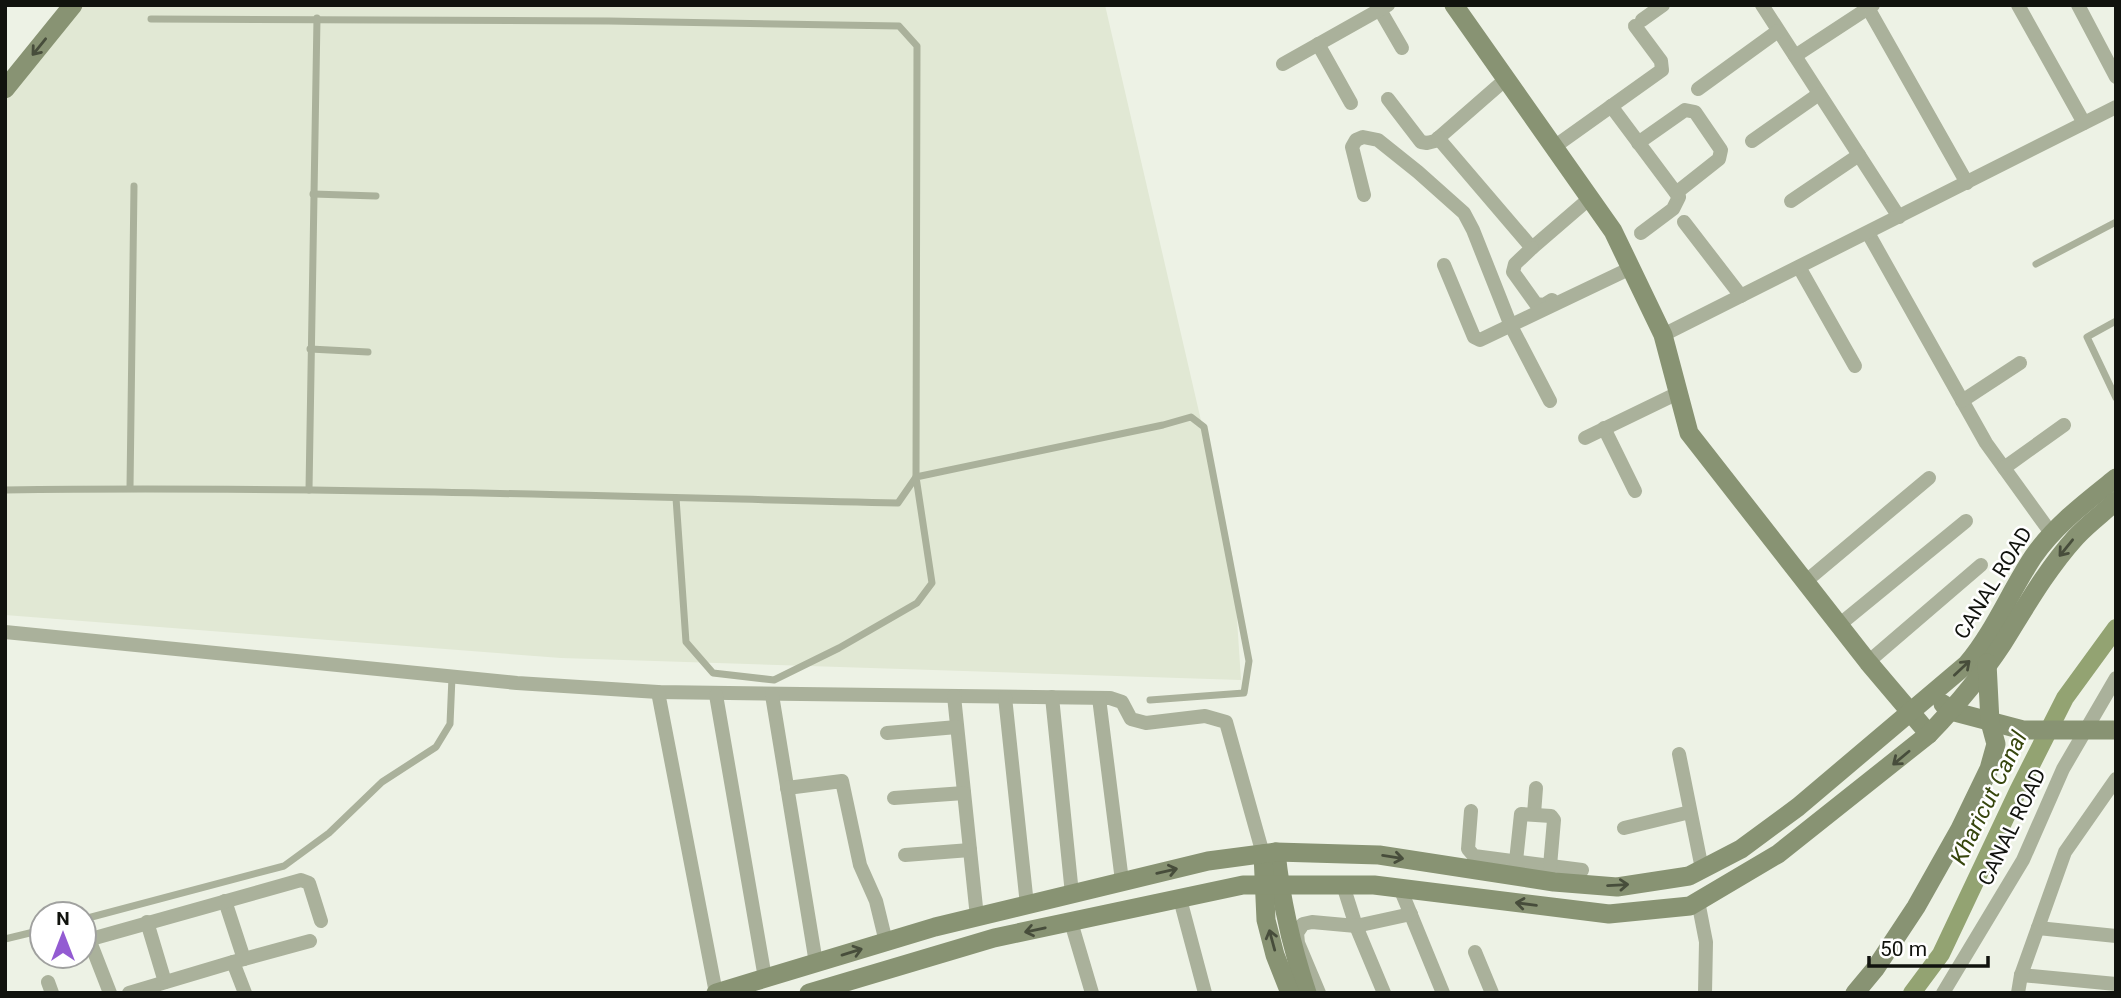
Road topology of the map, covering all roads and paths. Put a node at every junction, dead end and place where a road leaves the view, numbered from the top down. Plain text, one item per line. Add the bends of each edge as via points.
1 (73, 5) edge
2 (1454, 5) edge
3 (1663, 5) edge
4 (1762, 5) edge
5 (2018, 5) edge
6 (2078, 5) edge
7 (1871, 7) edge
8 (1384, 8) edge
9 (317, 18) junction
10 (151, 19) dead end
11 (1778, 30) junction
12 (1318, 44) junction
13 (1402, 48) dead end
14 (1795, 57) junction
15 (1283, 64) dead end
16 (2116, 77) edge
17 (1506, 79) junction
18 (5, 89) edge
19 (1698, 89) dead end
20 (1819, 94) junction
21 (1388, 99) dead end
22 (1351, 103) dead end
23 (1611, 106) junction
24 (2116, 107) edge
25 (2084, 123) junction
26 (1438, 138) junction
27 (1752, 141) dead end
28 (1639, 143) junction
29 (1554, 147) junction
30 (1859, 155) junction
31 (1967, 183) junction
32 (134, 186) dead end
33 (1676, 193) junction
34 (313, 194) junction
35 (1364, 195) dead end
36 (376, 196) dead end
37 (1590, 198) junction
38 (1791, 201) dead end
39 (1899, 217) junction
40 (1684, 222) dead end
41 (2116, 222) edge
42 (1641, 233) dead end
43 (1868, 233) junction
44 (1532, 248) junction
45 (2036, 264) dead end
46 (1444, 265) dead end
47 (1800, 267) junction
48 (1631, 268) junction
49 (1567, 292) dead end
50 (1741, 296) junction
51 (2116, 321) edge
52 (1511, 326) junction
53 (1663, 335) junction
54 (310, 349) junction
55 (368, 352) dead end
56 (2020, 363) dead end
57 (1855, 366) dead end
58 (1678, 393) junction
59 (2116, 398) edge
60 (1550, 401) dead end
61 (1962, 401) junction
62 (2064, 425) dead end
63 (1604, 428) junction
64 (1584, 438) dead end
65 (2004, 468) junction
66 (916, 477) junction
67 (1929, 478) dead end
68 (2116, 478) edge
69 (130, 488) junction
70 (5, 489) edge
71 (309, 490) junction
72 (1634, 491) dead end
73 (676, 498) junction
74 (2116, 501) edge
75 (1966, 521) dead end
76 (2051, 533) junction
77 (1981, 565) dead end
78 (1805, 582) junction
79 (1839, 625) junction
80 (5, 632) edge
81 (1868, 662) junction
82 (1987, 663) junction
83 (452, 677) junction
84 (2116, 678) edge
85 (658, 692) junction
86 (1933, 694) junction
87 (716, 695) junction
88 (772, 695) junction
89 (954, 696) junction
90 (1005, 697) junction
91 (1052, 697) junction
92 (1099, 698) junction
93 (1150, 700) dead end
94 (1951, 711) junction
95 (1911, 713) junction
96 (1990, 722) junction
97 (957, 727) junction
98 (2083, 730) junction
99 (2116, 730) edge
100 (887, 733) dead end
101 (1929, 734) junction
102 (1679, 754) dead end
103 (2116, 779) edge
104 (788, 788) junction
105 (1536, 788) dead end
106 (964, 793) junction
107 (894, 798) dead end
108 (1471, 811) dead end
109 (1690, 813) junction
110 (1534, 814) junction
111 (1625, 828) dead end
112 (970, 850) junction
113 (1270, 853) junction
114 (905, 855) dead end
115 (1550, 866) junction
116 (1525, 868) junction
117 (1702, 869) junction
118 (1582, 870) dead end
119 (1122, 881) junction
120 (1272, 885) junction
121 (1343, 885) junction
122 (1400, 888) junction
123 (1072, 894) junction
124 (1180, 899) junction
125 (225, 901) junction
126 (1698, 901) junction
127 (1027, 905) junction
128 (1411, 914) junction
129 (98, 915) edge
130 (977, 917) junction
131 (321, 921) dead end
132 (147, 922) junction
133 (1071, 922) junction
134 (1356, 926) junction
135 (2038, 928) junction
136 (28, 933) edge
137 (2116, 936) edge
138 (98, 937) edge
139 (5, 939) edge
140 (310, 941) dead end
141 (886, 942) junction
142 (1475, 952) dead end
143 (238, 961) junction
144 (816, 963) junction
145 (98, 965) edge
146 (2021, 975) junction
147 (765, 978) junction
148 (165, 982) junction
149 (2116, 984) edge
150 (1703, 992) edge
151 (110, 993) edge
152 (129, 993) edge
153 (245, 993) edge
154 (716, 993) edge
155 (809, 993) edge
156 (1092, 993) edge
157 (1205, 993) edge
158 (1290, 993) edge
159 (1307, 993) edge
160 (1319, 993) edge
161 (1384, 993) edge
162 (1443, 993) edge
163 (1492, 993) edge
164 (1855, 993) edge
165 (1943, 993) edge
166 (2018, 993) edge

1 -> 18 street
2 - 17 street
3 - 23 street via 1638,23 1662,70
4 - 11 street
5 - 25 street
6 - 16 street
7 - 14 street
7 - 31 street
8 - 12 street
8 - 13 street
9 - 10 lane
9 - 34 lane
9 - 66 lane via 899,26 917,46
11 - 14 street
11 - 19 street
12 - 15 street
12 - 22 street
14 - 20 street
17 - 26 street
17 - 29 street
20 - 27 street
20 - 30 street
21 - 26 street via 1421,142
23 - 28 street
23 - 29 street
24 - 25 street
25 - 31 street
26 - 44 street
28 - 33 street
28 - 33 street via 1685,110 1695,112 1721,155
29 - 37 street
30 - 38 street
30 - 39 street
31 - 39 street
32 - 69 lane
33 - 42 street via 1674,209
34 - 36 lane
34 - 54 lane
35 - 52 street via 1352,147 1363,137 1393,151 1464,213
37 - 44 street
37 - 48 street via 1613,230
39 - 43 street
40 - 50 street
41 - 45 lane
43 - 47 street
43 - 61 street
44 - 49 street via 1513,272 1536,304 1544,305
46 - 52 street via 1474,337 1480,340
47 - 50 street
47 - 57 street
48 - 52 street
48 - 53 street
50 - 53 street
51 - 59 lane via 2087,337
52 - 60 street
53 - 58 street
54 - 55 lane
54 - 71 lane
56 - 61 street
58 - 63 street
58 - 78 street via 1689,433
61 - 65 street
62 - 65 street
63 - 64 street
63 - 72 street
65 - 76 street
66 - 73 lane via 898,503
66 - 73 lane via 932,583 917,603 774,680 713,673 687,642
66 - 93 lane via 1191,417 1204,427 1250,662 1244,693
67 - 78 street
68 - 76 street, CANAL ROAD
69 - 70 lane
69 - 71 lane
71 - 73 lane
74 -> 82 street via 2064,551
75 - 79 street
86 -> 76 street, CANAL ROAD via 1980,649
77 - 81 street
78 - 79 street
79 - 81 street
80 - 83 street
81 - 95 street
82 - 94 street
82 - 96 street
83 - 85 street
83 - 129 lane via 450,724 436,747 382,782 329,833 285,866
84 - 98 street, CANAL ROAD
85 - 87 street
85 - 154 street
86 - 94 street
86 - 95 street, CANAL ROAD
87 - 88 street
87 - 147 street
88 - 89 street
88 - 104 street
89 - 90 street
89 - 97 street
90 - 91 street
90 - 127 street
91 - 92 street
91 - 123 street
92 - 113 street via 1122,702 1130,719 1146,723 1205,716 1226,722
92 - 119 street
94 - 96 street
94 - 101 street
95 - 101 street
95 - 117 street, CANAL ROAD via 1798,807 1741,849
96 - 98 street via 2023,730
96 - 164 street via 1996,744 1989,769 1960,829 1916,907
97 - 100 street
97 - 106 street
98 - 99 street
98 - 165 street, CANAL ROAD via 2023,860
101 -> 126 street via 1778,854
102 - 109 street
103 - 135 street via 2065,852
104 - 141 street via 842,782 860,865 876,901
104 - 144 street
105 - 110 street
106 - 107 street
106 - 112 street
108 - 116 street via 1471,854
109 - 111 street
109 - 117 street
110 - 115 street via 1553,817
110 - 116 street via 1519,816
112 - 114 street
112 - 130 street
113 -> 116 street, CANAL ROAD via 1379,855
119 -> 113 street, CANAL ROAD via 1208,861
113 - 120 street
115 - 116 street
115 - 118 street
116 -> 117 street, CANAL ROAD via 1617,887 1689,876
119 - 123 street, CANAL ROAD
120 - 121 street
120 - 124 street via 1243,885
158 -> 120 street via 1266,920
120 - 159 street
121 - 122 street
121 - 134 street
126 -> 122 street via 1690,906 1609,914
122 - 128 street
123 - 127 street, CANAL ROAD
124 - 133 street
124 - 157 street
125 - 131 street via 305,880 312,888
125 - 132 street
125 - 143 street
126 - 150 street via 1706,942
127 - 130 street, CANAL ROAD
128 - 134 street
128 - 162 street
130 - 141 street, CANAL ROAD
132 - 138 street
132 - 148 street
133 -> 155 street via 994,938
133 - 156 street
134 - 160 street via 1312,922 1303,924 1297,933
134 - 161 street
135 - 137 street
135 - 146 street
136 - 139 lane
140 - 143 street
144 -> 141 street, CANAL ROAD
142 - 163 street
143 - 148 street
143 - 153 street
144 - 147 street, CANAL ROAD
145 - 151 street
146 - 149 street
146 - 166 street
147 - 154 street, CANAL ROAD
148 - 152 street

